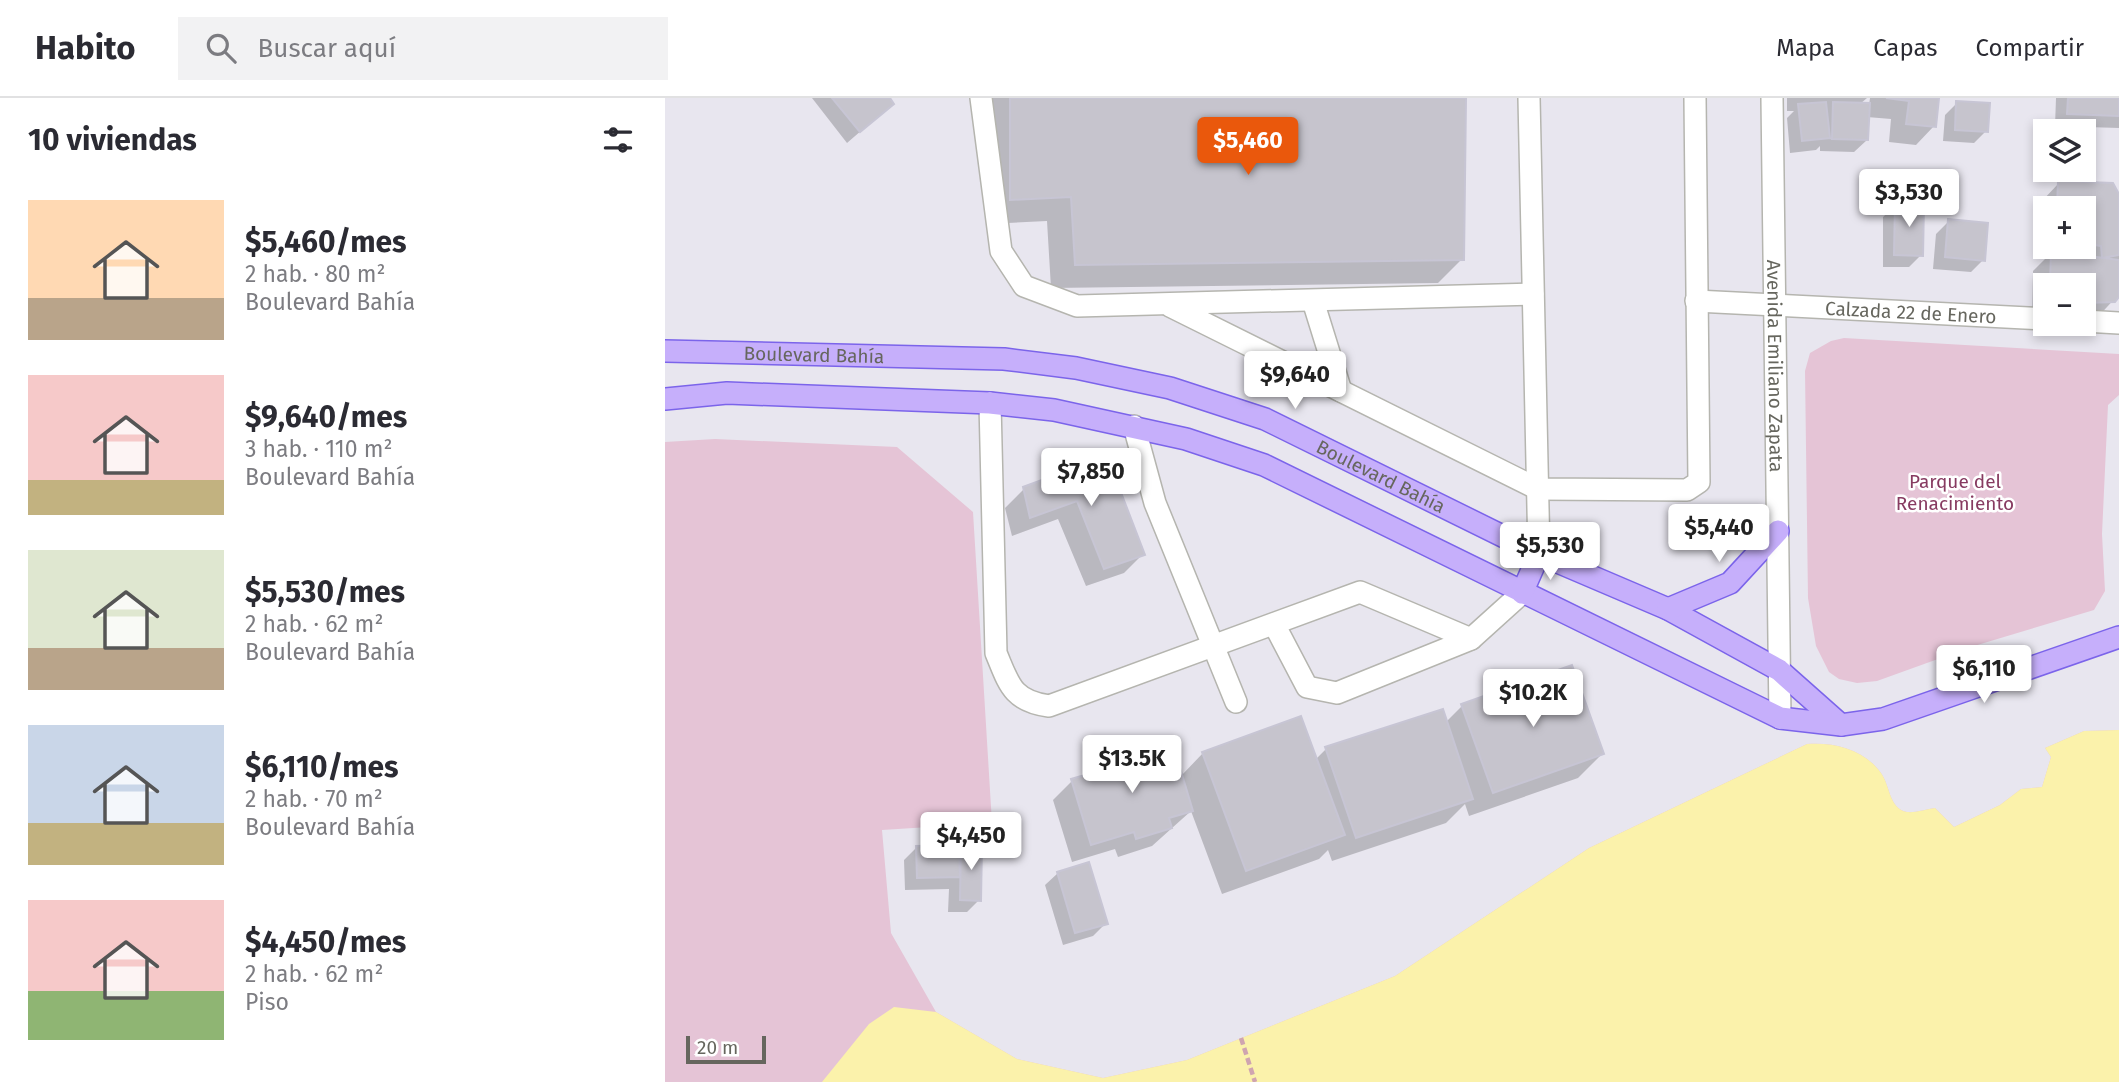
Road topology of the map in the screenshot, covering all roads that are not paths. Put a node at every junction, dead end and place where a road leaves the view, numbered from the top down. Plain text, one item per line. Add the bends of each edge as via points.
1 (981, 98) edge
2 (1529, 98) edge
3 (1695, 98) edge
4 (1772, 98) edge
5 (1533, 294) junction
6 (1313, 301) junction
7 (1696, 301) junction
8 (1775, 305) junction
9 (1170, 306) junction
10 (2033, 318) edge
11 (2096, 322) edge
12 (2119, 323) edge
13 (665, 351) edge
14 (1341, 390) junction
15 (665, 399) edge
16 (990, 403) junction
17 (1135, 426) junction
18 (1538, 489) junction
19 (1778, 530) junction
20 (1539, 554) junction
21 (1522, 593) junction
22 (1668, 609) junction
23 (1274, 624) junction
24 (2119, 637) edge
25 (1471, 639) junction
26 (1214, 645) junction
27 (1779, 670) junction
28 (1236, 702) dead end
29 (1780, 718) junction
30 (1841, 724) junction

1 - 9 street via 1001,251 1024,286 1077,306
2 - 5 street
3 - 7 street
4 - 8 street, Avenida Emiliano Zapata
5 - 6 street
5 - 18 street
6 - 9 street
6 - 14 street
7 - 8 street, Calzada 22 de Enero
7 - 18 street via 1699,482 1695,487
8 - 10 street, Calzada 22 de Enero
8 - 19 street, Avenida Emiliano Zapata
9 - 14 street
11 - 12 street
13 - 20 main road, Boulevard Bahía via 1004,359 1076,368 1170,388 1265,419
14 - 18 street
15 - 16 main road, Boulevard Bahía via 727,393
16 - 17 main road, Boulevard Bahía
16 - 26 street via 996,653 1011,688 1028,703 1048,706
17 - 21 main road, Boulevard Bahía via 1264,466
17 - 26 street via 1155,503
18 - 20 street
19 - 22 main road via 1730,583
19 - 27 street, Avenida Emiliano Zapata
20 - 21 main road
20 - 22 main road, Boulevard Bahía
21 - 25 street
21 - 29 main road, Boulevard Bahía
22 - 27 main road, Boulevard Bahía
23 - 25 street via 1360,592
23 - 25 street via 1307,687 1329,693
23 - 26 street
24 - 30 main road, Boulevard Bahía via 1883,719
26 - 28 street
27 - 29 street, Avenida Emiliano Zapata
27 - 30 main road, Boulevard Bahía
29 - 30 main road, Boulevard Bahía

